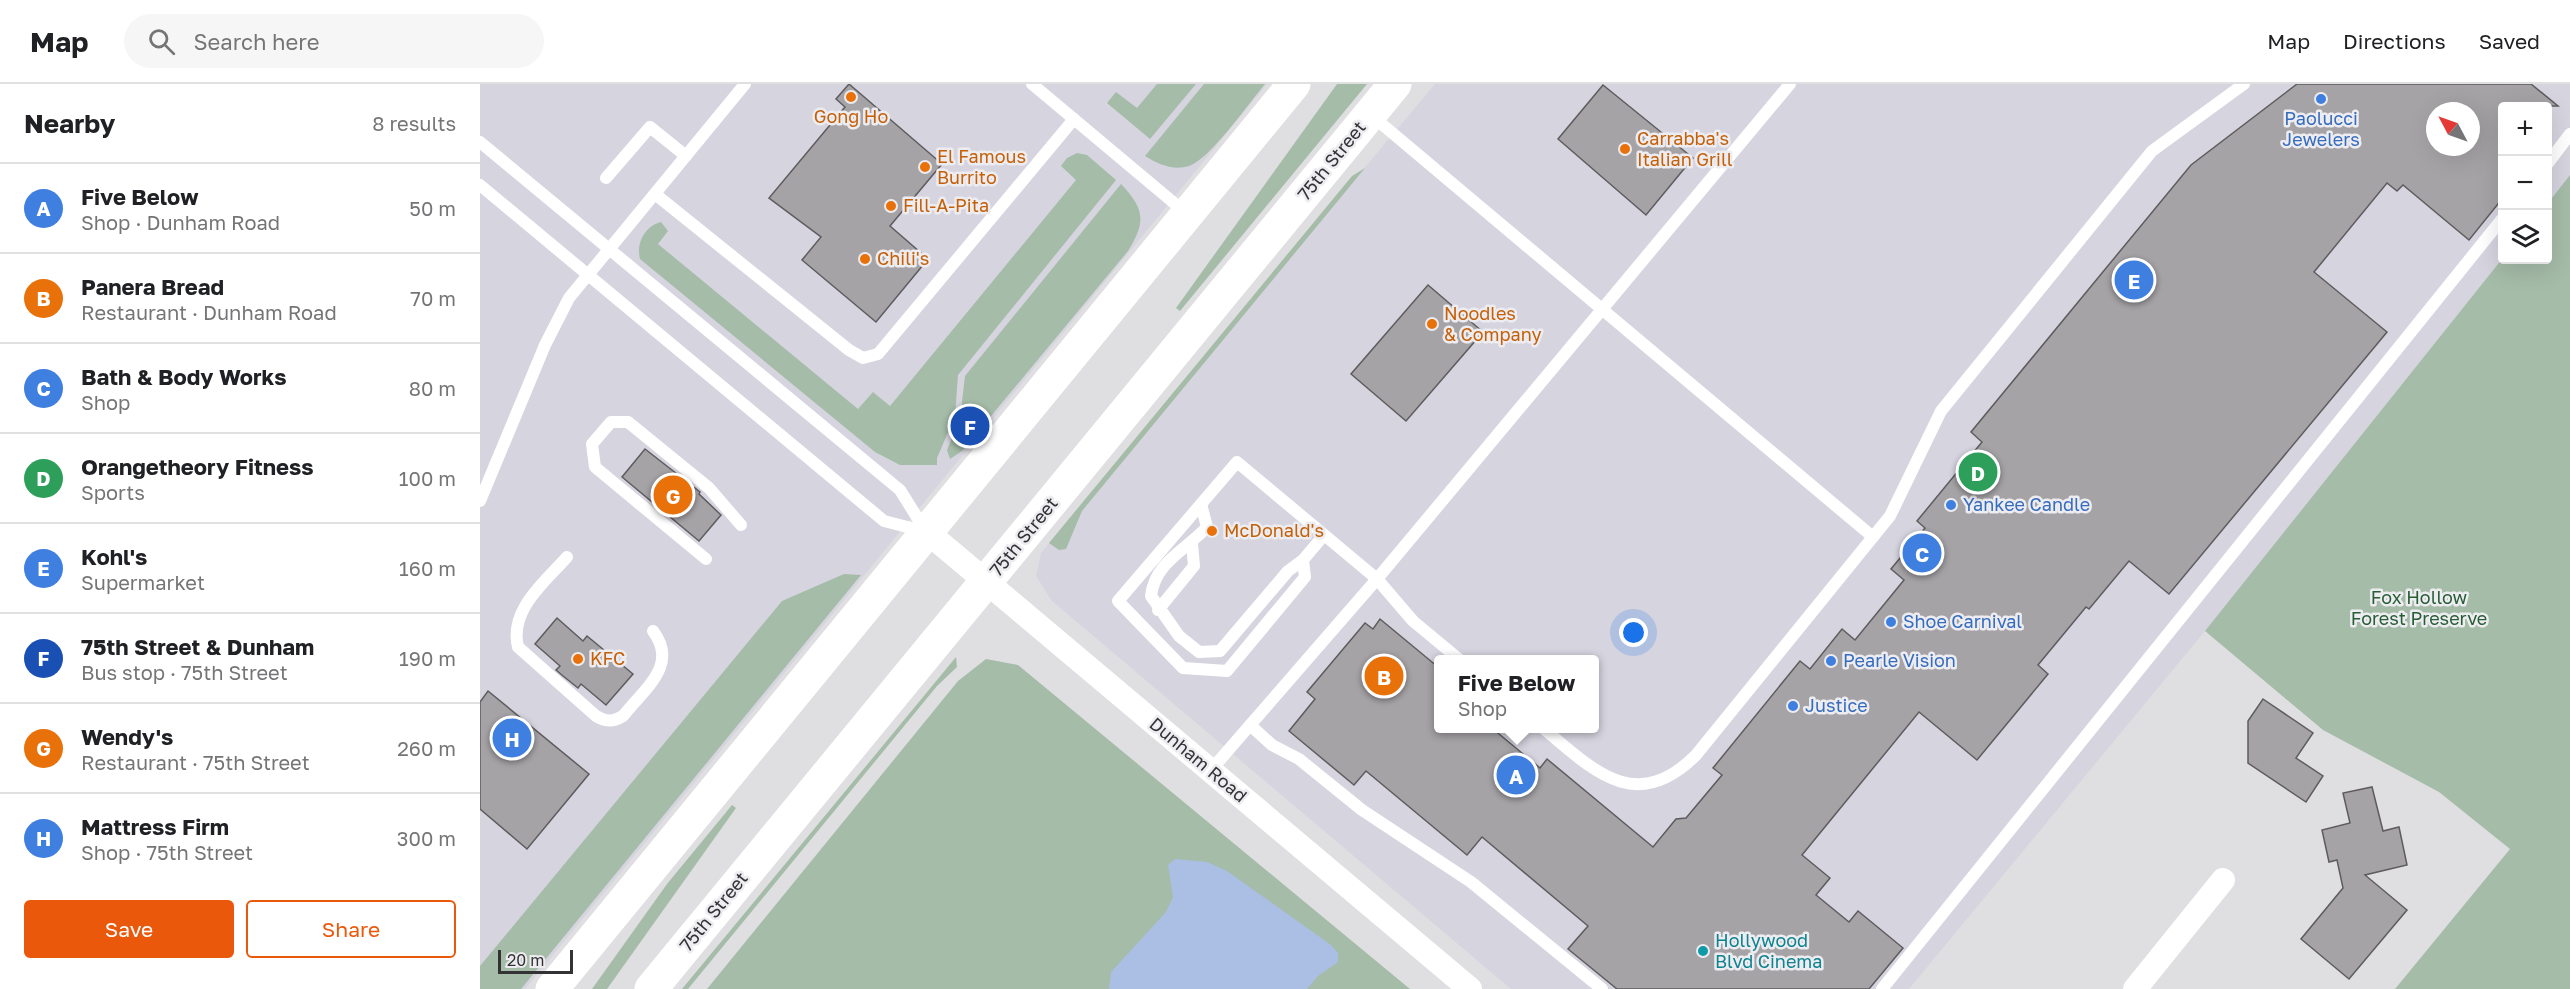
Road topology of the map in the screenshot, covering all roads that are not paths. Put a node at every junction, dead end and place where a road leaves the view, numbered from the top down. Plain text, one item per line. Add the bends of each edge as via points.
1 (745, 84) edge
2 (1032, 84) edge
3 (1294, 84) edge
4 (1395, 84) edge
5 (1790, 84) edge
6 (2244, 84) edge
7 (1370, 115) junction
8 (1074, 119) junction
9 (2570, 134) edge
10 (480, 142) edge
11 (686, 156) junction
12 (2552, 157) edge
13 (606, 178) dead end
14 (480, 185) edge
15 (655, 194) junction
16 (1187, 214) junction
17 (2498, 224) edge
18 (611, 249) junction
19 (589, 274) junction
20 (1600, 311) junction
21 (480, 501) edge
22 (1201, 504) junction
23 (741, 525) dead end
24 (926, 531) junction
25 (1324, 535) junction
26 (1873, 537) junction
27 (1192, 544) junction
28 (567, 556) dead end
29 (706, 560) dead end
30 (1303, 560) junction
31 (1377, 579) junction
32 (987, 582) junction
33 (1158, 610) junction
34 (653, 631) dead end
35 (1454, 655) edge
36 (1250, 725) junction
37 (1548, 733) edge
38 (1211, 770) junction
39 (2223, 880) dead end
40 (552, 989) edge
41 (651, 989) edge
42 (1470, 989) edge
43 (1602, 989) edge
44 (1882, 989) edge
45 (2135, 989) edge

1 - 11 lane
2 - 8 lane
3 - 16 main road
4 - 7 main road, 75th Street
5 - 20 lane
6 - 26 lane via 2152,151 1941,411 1890,516
7 - 20 lane
7 - 32 main road, 75th Street
8 - 15 lane via 878,354 863,358
8 - 16 lane
9 - 12 lane
10 - 18 lane
11 - 13 lane via 651,128
11 - 15 lane
14 - 19 lane
15 - 18 lane
16 - 24 main road
17 - 44 lane
18 - 19 lane
18 - 24 lane via 900,490
19 - 21 lane via 569,298 554,326
19 - 24 lane via 884,521
20 - 26 lane
20 - 31 lane
22 - 25 lane via 1237,462
22 - 27 lane via 1207,527
22 - 30 lane via 1118,601 1183,668 1227,671 1305,577
23 - 29 lane via 709,488 628,422 611,422 592,444 595,467
24 - 32 street, Dunham Road
24 - 40 main road
25 - 30 lane
25 - 31 lane
26 - 37 lane via 1679,771 1659,782 1636,785 1614,781
27 - 33 lane via 1194,566
27 - 33 lane via 1175,553 1153,581 1151,596
28 - 34 lane via 520,613 515,635 518,647 596,716 605,721 623,716 660,669 662,643
30 - 33 lane via 1220,651 1199,652 1179,636
31 - 35 lane via 1413,621
31 - 36 lane
32 - 38 street, Dunham Road
32 - 41 main road, 75th Street
36 - 38 lane
36 - 43 lane via 1362,810 1471,882
38 - 42 street, Dunham Road
39 - 45 street

